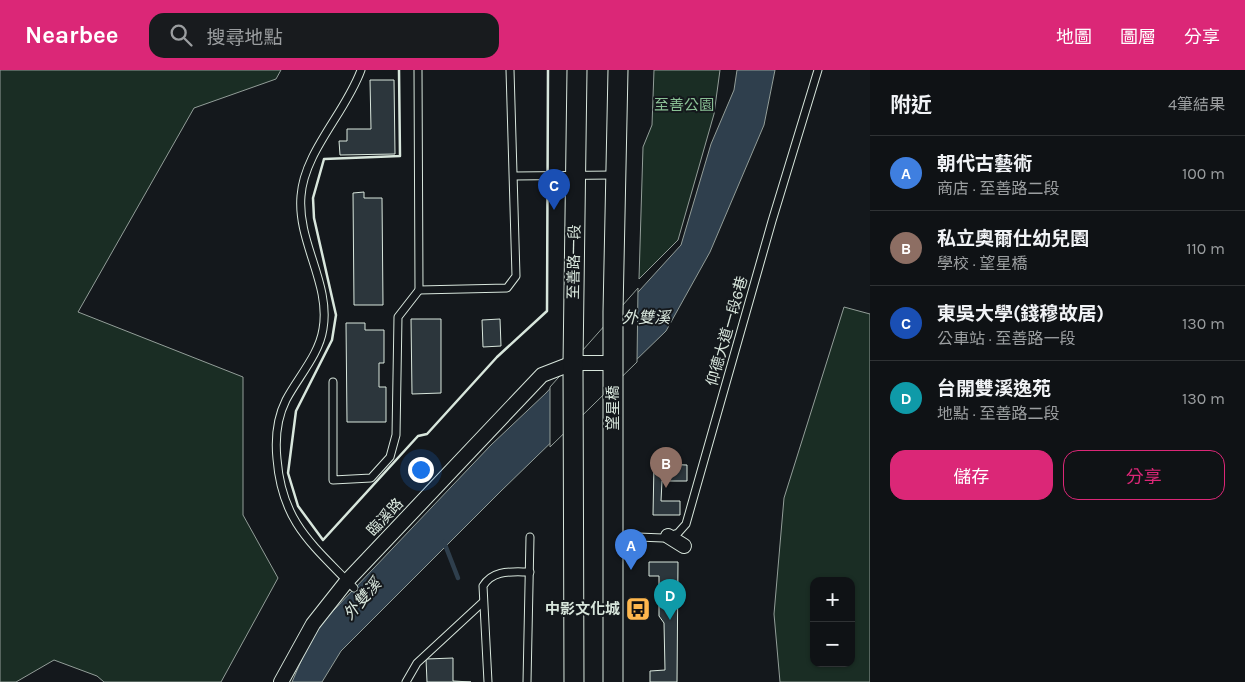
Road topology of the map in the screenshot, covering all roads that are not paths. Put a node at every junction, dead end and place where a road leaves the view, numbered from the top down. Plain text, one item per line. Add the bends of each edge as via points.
1 (361, 70) edge
2 (418, 70) edge
3 (510, 70) edge
4 (577, 70) edge
5 (618, 70) edge
6 (818, 70) edge
7 (575, 175) junction
8 (616, 175) junction
9 (514, 176) junction
10 (419, 290) junction
11 (613, 363) junction
12 (573, 364) junction
13 (333, 382) dead end
14 (612, 536) junction
15 (668, 536) junction
16 (530, 537) dead end
17 (684, 546) dead end
18 (530, 572) junction
19 (351, 584) junction
20 (483, 602) junction
21 (281, 682) edge
22 (406, 682) edge
23 (488, 682) edge
24 (527, 682) edge
25 (574, 682) edge
26 (613, 682) edge

1 - 19 lane via 346,104 305,173 302,214 309,253 319,279 323,329 319,343 286,401 278,422 276,450 279,483 293,520 312,545
2 - 10 lane
3 - 9 lane
4 - 7 main road, 至善路一段
5 - 8 main road
6 - 15 lane, 仰德大道一段6巷 via 686,524 678,533
7 - 8 lane
7 - 9 lane
7 - 12 main road, 至善路一段
8 - 11 main road, 望星橋
9 - 10 lane via 516,276 507,288
10 - 13 lane via 398,316 396,435 390,456 371,478 333,480
11 - 12 street, 臨溪路
11 - 14 main road, 望星橋
12 - 19 street, 臨溪路 via 542,375
12 - 25 main road
14 - 15 lane
14 - 26 main road, 望星橋
15 - 17 street
16 - 18 lane
18 - 20 lane via 501,572 487,578 483,586
18 - 24 lane
19 - 21 street, 臨溪路 via 313,624
20 - 22 lane via 417,663
20 - 23 lane

